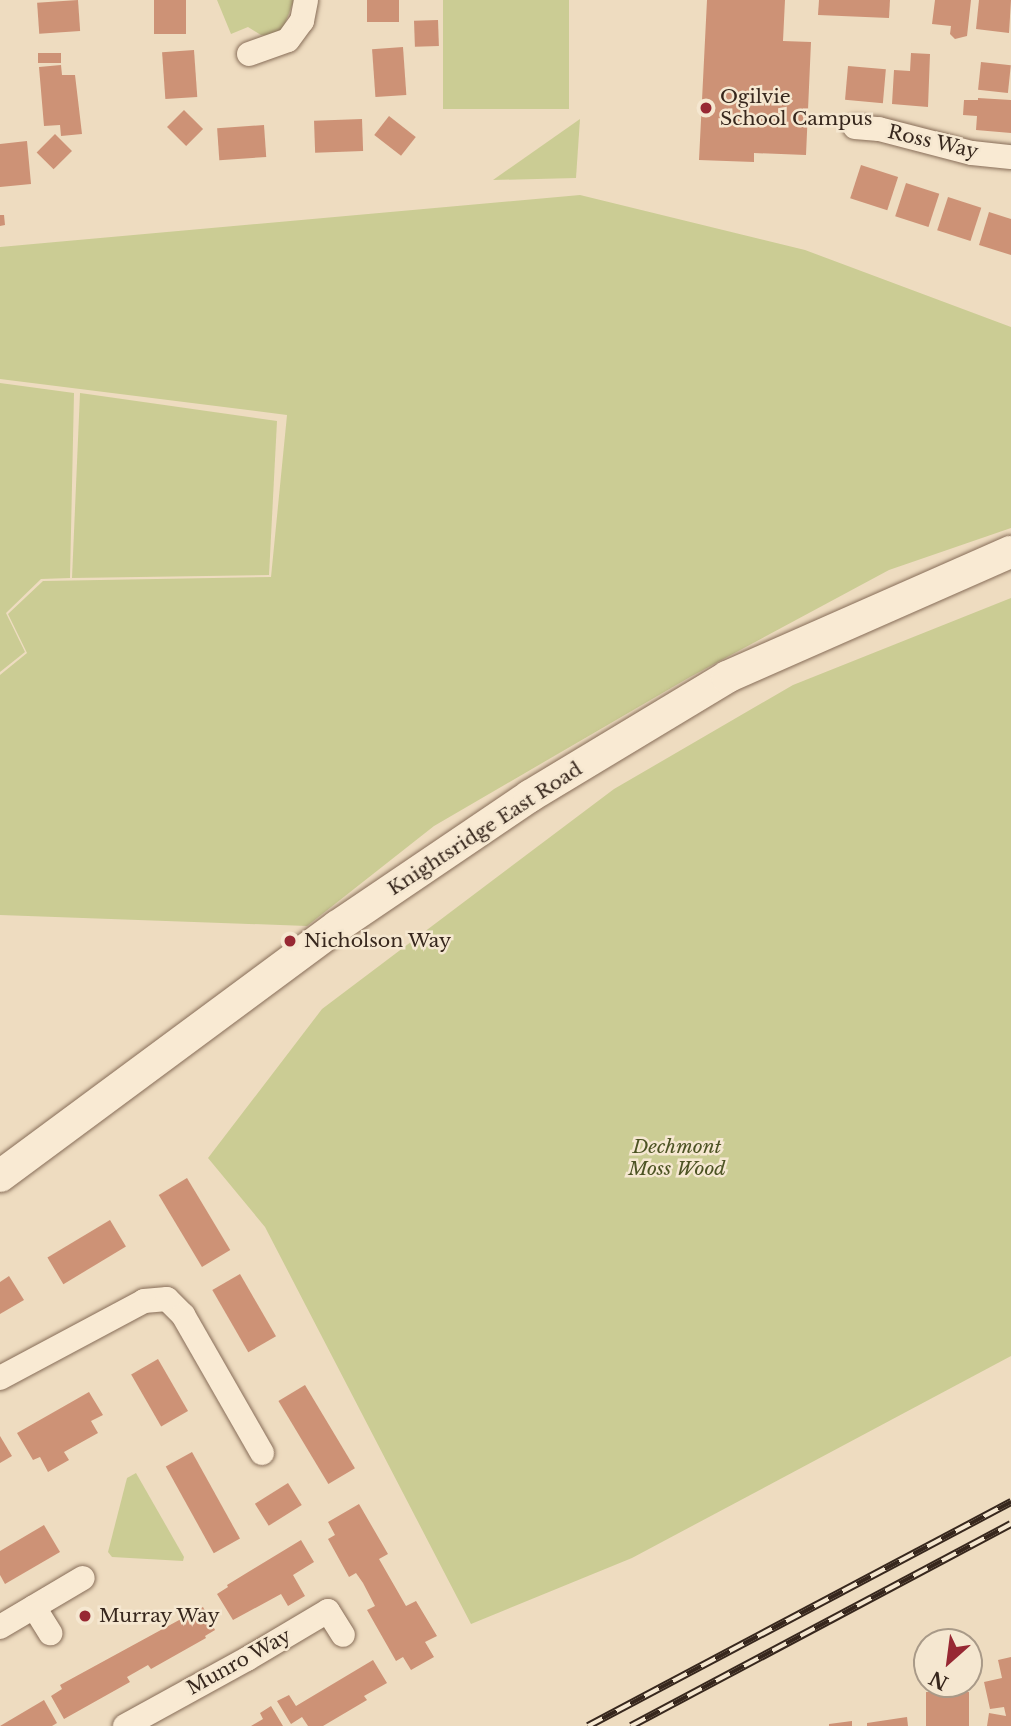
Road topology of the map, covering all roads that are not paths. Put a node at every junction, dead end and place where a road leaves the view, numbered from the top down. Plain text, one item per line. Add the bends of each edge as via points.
1 (306, 0) edge
2 (249, 54) dead end
3 (855, 127) dead end
4 (1011, 157) edge
5 (1011, 552) edge
6 (0, 1176) edge
7 (0, 1378) edge
8 (262, 1453) dead end
9 (83, 1578) dead end
10 (34, 1607) junction
11 (0, 1627) edge
12 (50, 1633) dead end
13 (343, 1635) dead end
14 (125, 1726) edge

1 - 2 street via 302,21 288,40
3 - 4 street, Ross Way
5 - 6 street, Knightsridge East Road via 727,677 530,796 338,926
7 - 8 street via 144,1301 167,1299 183,1315
9 - 10 street
10 - 11 street
10 - 12 street
13 - 14 street, Munro Way via 328,1611

